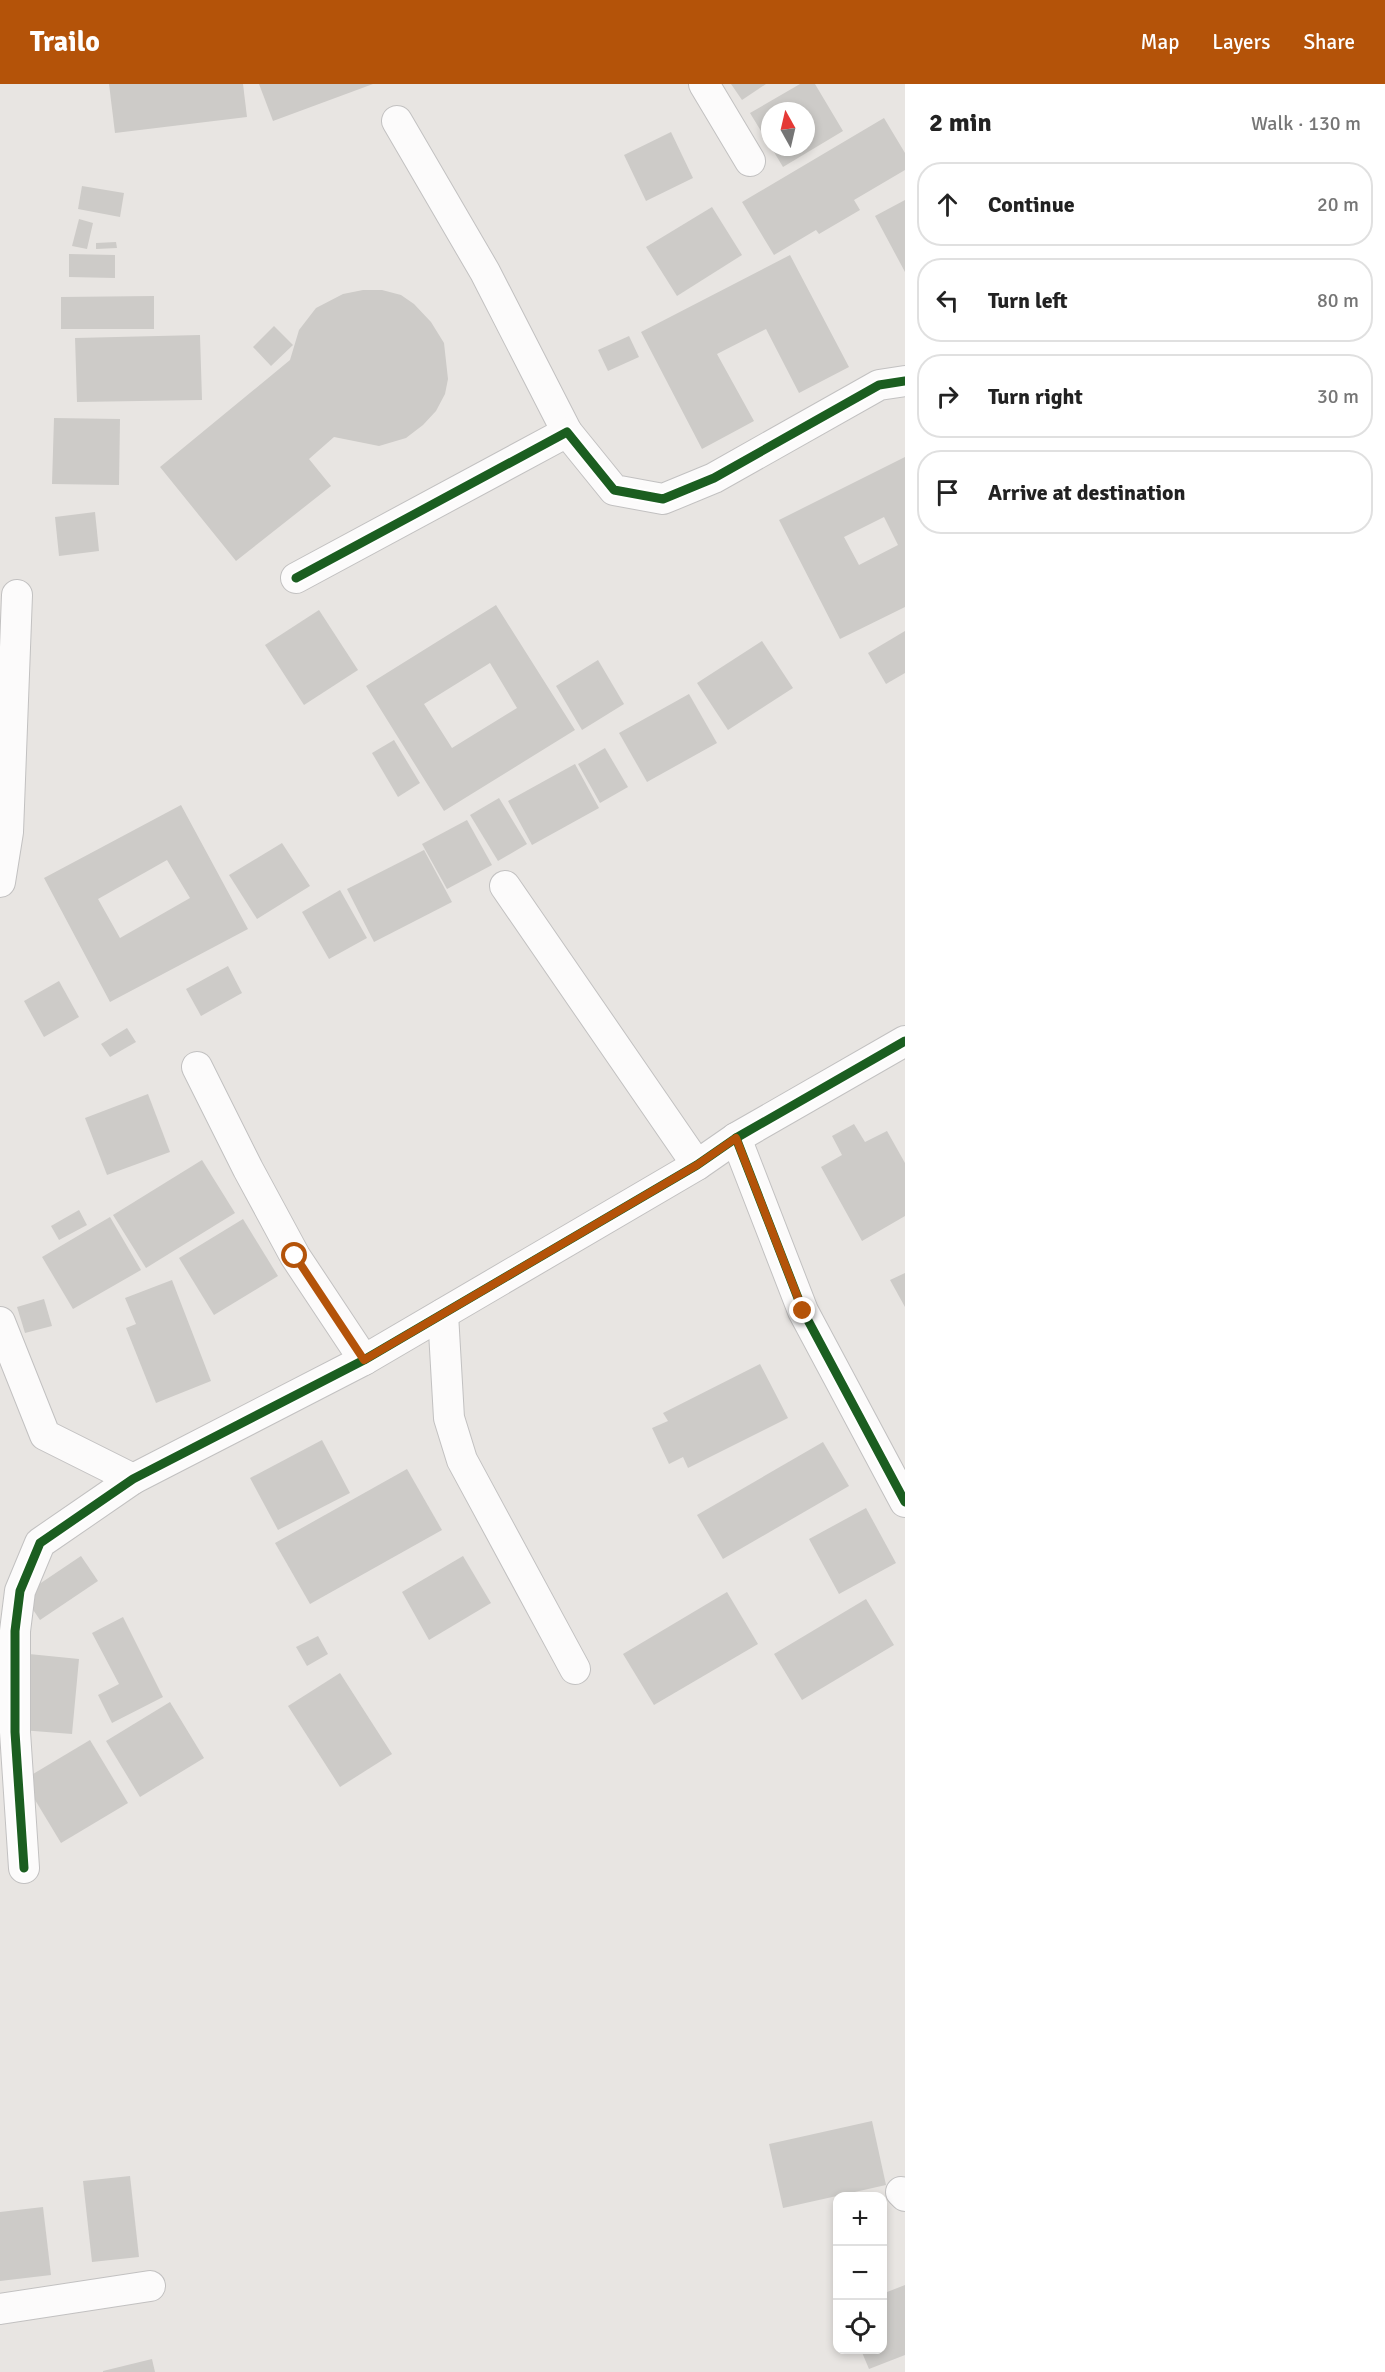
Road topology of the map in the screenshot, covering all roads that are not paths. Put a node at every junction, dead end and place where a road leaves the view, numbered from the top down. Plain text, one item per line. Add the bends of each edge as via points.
1 (704, 84) edge
2 (397, 122) dead end
3 (750, 161) dead end
4 (905, 381) edge
5 (567, 432) junction
6 (296, 578) dead end
7 (17, 596) dead end
8 (0, 882) edge
9 (505, 886) dead end
10 (905, 1041) edge
11 (197, 1067) dead end
12 (736, 1138) junction
13 (697, 1165) junction
14 (443, 1314) junction
15 (0, 1322) edge
16 (364, 1360) junction
17 (133, 1479) junction
18 (905, 1502) edge
19 (575, 1669) dead end
20 (24, 1868) dead end
21 (150, 2286) dead end
22 (0, 2309) edge

1 - 3 street
2 - 5 street via 485,273
4 - 5 street via 879,385 714,478 663,499 614,490
5 - 6 street
7 - 8 street via 8,832
9 - 13 street
10 - 12 street
11 - 16 street via 295,1256
12 - 13 street
12 - 18 street via 803,1311
13 - 14 street
14 - 16 street
14 - 19 street via 449,1418 462,1460
15 - 17 street via 45,1435
16 - 17 street
17 - 20 street via 39,1543 20,1591 15,1631 15,1732
21 - 22 street

